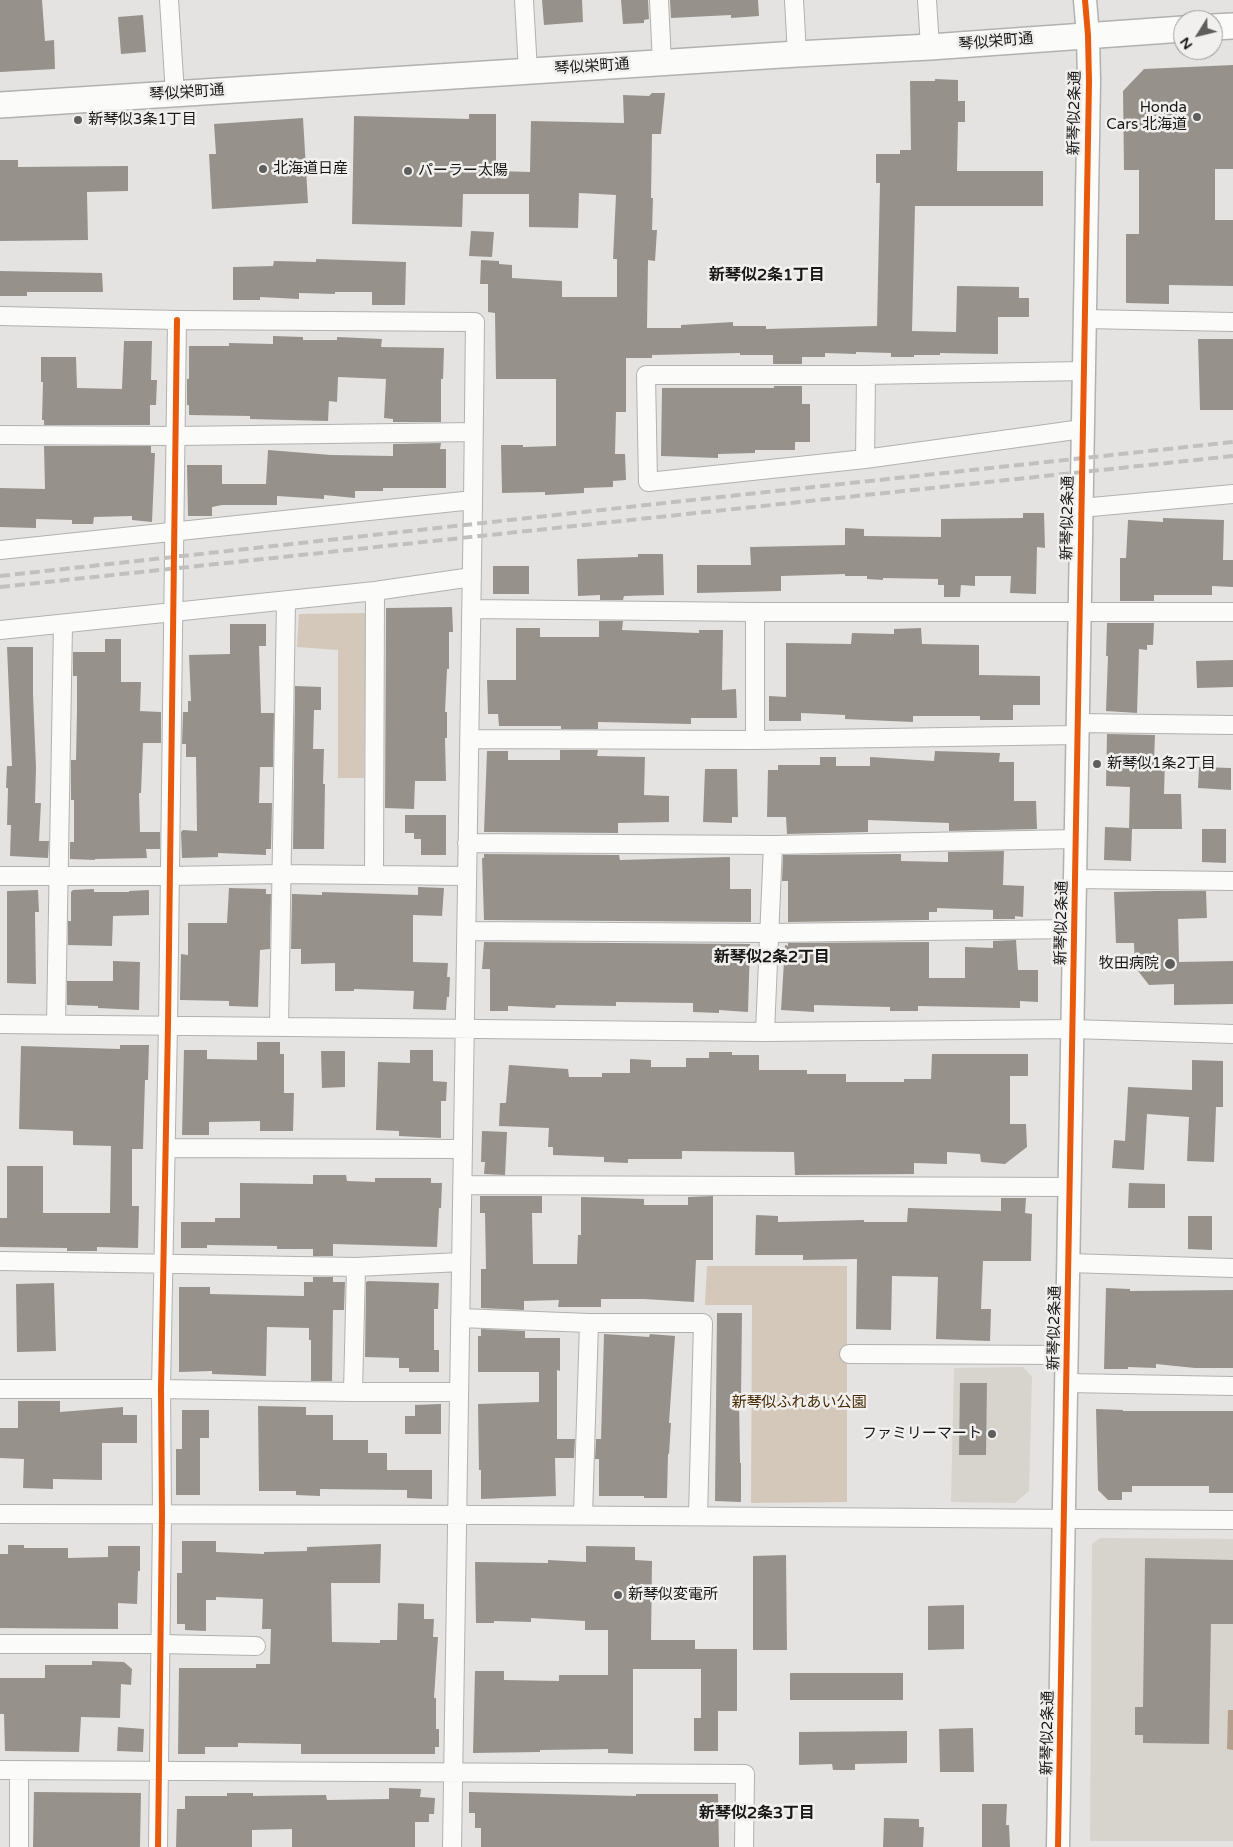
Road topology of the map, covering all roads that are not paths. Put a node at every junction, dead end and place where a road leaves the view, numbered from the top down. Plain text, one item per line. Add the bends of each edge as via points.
1 (169, 0) edge
2 (524, 0) edge
3 (658, 0) edge
4 (794, 0) edge
5 (927, 0) edge
6 (1085, 0) edge
7 (1173, 30) edge
8 (1088, 35) junction
9 (930, 47) junction
10 (797, 54) junction
11 (662, 63) junction
12 (528, 72) junction
13 (175, 94) junction
14 (0, 105) edge
15 (0, 316) edge
16 (1085, 319) junction
17 (177, 320) junction
18 (1233, 322) edge
19 (1084, 371) junction
20 (866, 375) junction
21 (1082, 429) junction
22 (474, 432) junction
23 (0, 435) edge
24 (176, 436) junction
25 (865, 459) junction
26 (1233, 494) edge
27 (473, 500) junction
28 (1081, 508) junction
29 (175, 531) junction
30 (0, 550) edge
31 (472, 576) junction
32 (374, 592) junction
33 (286, 601) junction
34 (471, 609) junction
35 (755, 612) junction
36 (1080, 612) junction
37 (1233, 612) edge
38 (173, 613) junction
39 (63, 624) junction
40 (0, 630) edge
41 (1233, 725) edge
42 (1078, 729) junction
43 (469, 739) junction
44 (755, 740) junction
45 (1076, 839) junction
46 (467, 843) junction
47 (773, 845) junction
48 (281, 874) junction
49 (374, 875) junction
50 (0, 876) edge
51 (57, 876) junction
52 (170, 876) junction
53 (467, 876) junction
54 (1075, 879) junction
55 (1233, 881) edge
56 (1074, 929) junction
57 (466, 931) junction
58 (770, 933) junction
59 (0, 1024) edge
60 (56, 1024) junction
61 (168, 1025) junction
62 (279, 1026) junction
63 (465, 1028) junction
64 (1072, 1029) junction
65 (765, 1032) junction
66 (1233, 1034) edge
67 (166, 1148) junction
68 (463, 1149) junction
69 (462, 1184) junction
70 (1070, 1186) junction
71 (0, 1261) edge
72 (461, 1262) junction
73 (164, 1263) junction
74 (1068, 1263) junction
75 (356, 1267) junction
76 (1233, 1268) edge
77 (460, 1318) junction
78 (589, 1323) junction
79 (849, 1354) dead end
80 (1067, 1355) junction
81 (1066, 1383) junction
82 (1233, 1386) edge
83 (162, 1389) junction
84 (0, 1390) edge
85 (353, 1392) junction
86 (459, 1392) junction
87 (0, 1514) edge
88 (162, 1514) junction
89 (457, 1514) junction
90 (583, 1515) junction
91 (698, 1516) junction
92 (1064, 1518) junction
93 (1233, 1520) edge
94 (0, 1644) edge
95 (159, 1644) junction
96 (256, 1646) dead end
97 (0, 1770) edge
98 (19, 1770) junction
99 (157, 1771) junction
100 (453, 1772) junction
101 (19, 1847) edge
102 (158, 1847) edge
103 (452, 1847) edge
104 (744, 1847) edge
105 (1058, 1847) edge

1 - 13 street
2 - 12 street
3 - 11 street
4 - 10 street
5 - 9 street
6 - 8 street, 新琴似2条通
7 - 8 main road, 琴似栄町通
8 - 9 main road, 琴似栄町通
8 - 16 street, 新琴似2条通
9 - 10 main road, 琴似栄町通
10 - 11 main road, 琴似栄町通
11 - 12 main road, 琴似栄町通
12 - 13 main road, 琴似栄町通
13 - 14 main road, 琴似栄町通
15 - 17 street
16 - 18 street
16 - 19 street, 新琴似2条通
17 - 22 street via 475,322
17 - 24 street
19 - 20 street
19 - 21 street, 新琴似2条通
20 - 25 street
20 - 25 street via 646,375 648,482
21 - 25 street
21 - 28 street, 新琴似2条通
22 - 24 street
22 - 27 street
23 - 24 street
24 - 29 street
26 - 28 street
27 - 29 street
27 - 31 street
28 - 36 street, 新琴似2条通
29 - 30 street
29 - 38 street
31 - 32 street
31 - 34 street
32 - 33 street
32 - 49 street
33 - 38 street
33 - 48 street
34 - 35 street
34 - 43 street
35 - 36 street
35 - 44 street
36 - 37 street
36 - 42 street, 新琴似2条通
38 - 39 street
38 - 52 street
39 - 40 street
39 - 51 street
41 - 42 street
42 - 44 street
42 - 45 street, 新琴似2条通
43 - 44 street
43 - 46 street
45 - 47 street
45 - 54 street, 新琴似2条通
46 - 47 street
46 - 53 street
47 - 58 street
48 - 49 street
48 - 52 street
48 - 62 street
49 - 53 street
50 - 51 street
51 - 52 street
51 - 60 street
52 - 61 street
53 - 57 street
54 - 55 street
54 - 56 street, 新琴似2条通
56 - 58 street
56 - 64 street, 新琴似2条通
57 - 58 street
57 - 63 street
58 - 65 street
59 - 60 street
60 - 61 street
61 - 62 street
61 - 67 street
62 - 63 street
63 - 65 street
63 - 68 street
64 - 65 street
64 - 66 street
64 - 70 street, 新琴似2条通
67 - 68 street
67 - 73 street
68 - 69 street
69 - 70 street
69 - 72 street
70 - 74 street, 新琴似2条通
71 - 73 street
72 - 75 street
72 - 77 street
73 - 75 street
73 - 83 street
74 - 76 street
74 - 80 street, 新琴似2条通
75 - 85 street
77 - 78 street
77 - 86 street
78 - 90 street
78 - 91 street via 703,1323
79 - 80 street
80 - 81 street, 新琴似2条通
81 - 82 street
81 - 92 street, 新琴似2条通
83 - 84 street
83 - 85 street
83 - 88 street
85 - 86 street
86 - 89 street
87 - 88 street
88 - 89 street
88 - 95 street
89 - 90 street
89 - 100 street
90 - 91 street
91 - 92 street
92 - 93 street
92 - 105 street, 新琴似2条通
94 - 95 street
95 - 96 street
95 - 99 street
97 - 98 street
98 - 99 street
98 - 101 street
99 - 100 street
99 - 102 street
100 - 103 street
100 - 104 street via 745,1774

